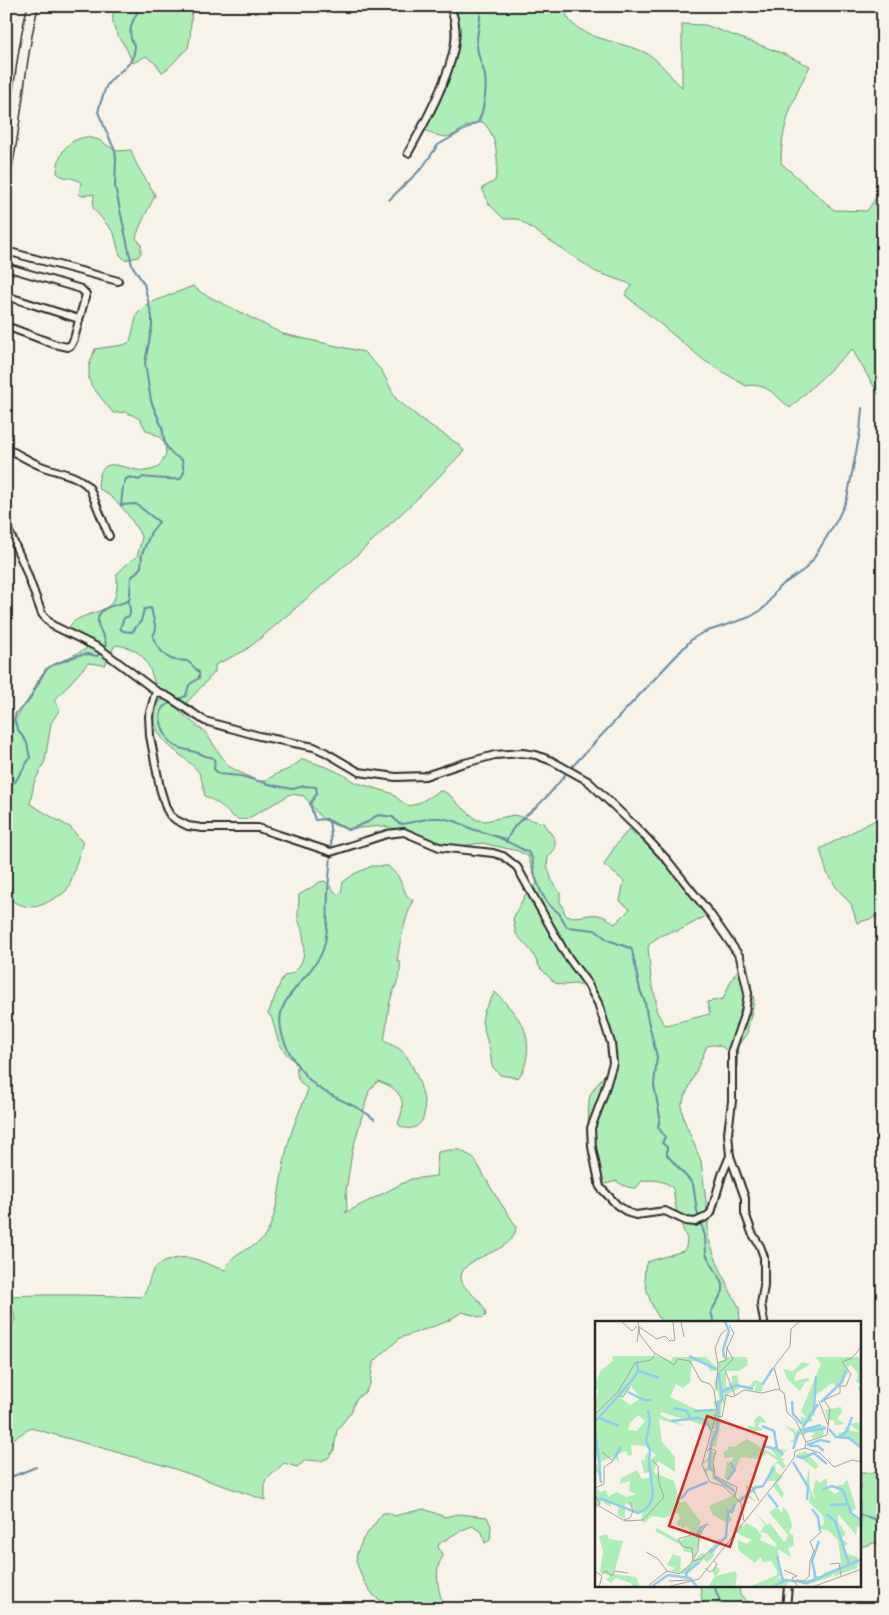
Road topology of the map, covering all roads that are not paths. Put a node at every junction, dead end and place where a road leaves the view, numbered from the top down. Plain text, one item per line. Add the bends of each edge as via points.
1 (33, 6) edge
2 (450, 6) edge
3 (408, 152) dead end
4 (6, 171) edge
5 (6, 251) edge
6 (6, 267) edge
7 (118, 282) dead end
8 (6, 296) edge
9 (79, 318) junction
10 (6, 326) edge
11 (6, 448) edge
12 (6, 525) edge
13 (109, 536) dead end
14 (156, 691) junction
15 (730, 1156) junction
16 (764, 1321) edge
17 (788, 1588) edge
18 (786, 1609) edge

1 - 4 street via 26,33
2 - 3 street via 456,25 453,52 424,125
5 - 7 street
6 - 9 street via 84,290 86,296
8 - 9 street
9 - 10 street via 74,339 67,347
11 - 13 street via 86,484
12 - 14 street via 47,621 99,648
14 - 15 street via 206,721 314,748 369,774 419,777 480,758 522,753 552,761 588,781 668,861 740,958 748,993 732,1050
14 - 15 street via 149,716 160,788 170,815 188,826 258,828 331,852 387,834 404,832 439,846 503,856 517,867 565,953 598,1003 611,1043 613,1062 591,1128 600,1186 618,1205 636,1215 665,1211 695,1222 711,1213
15 - 16 street via 745,1198 745,1213 764,1257 761,1304
17 - 18 street

